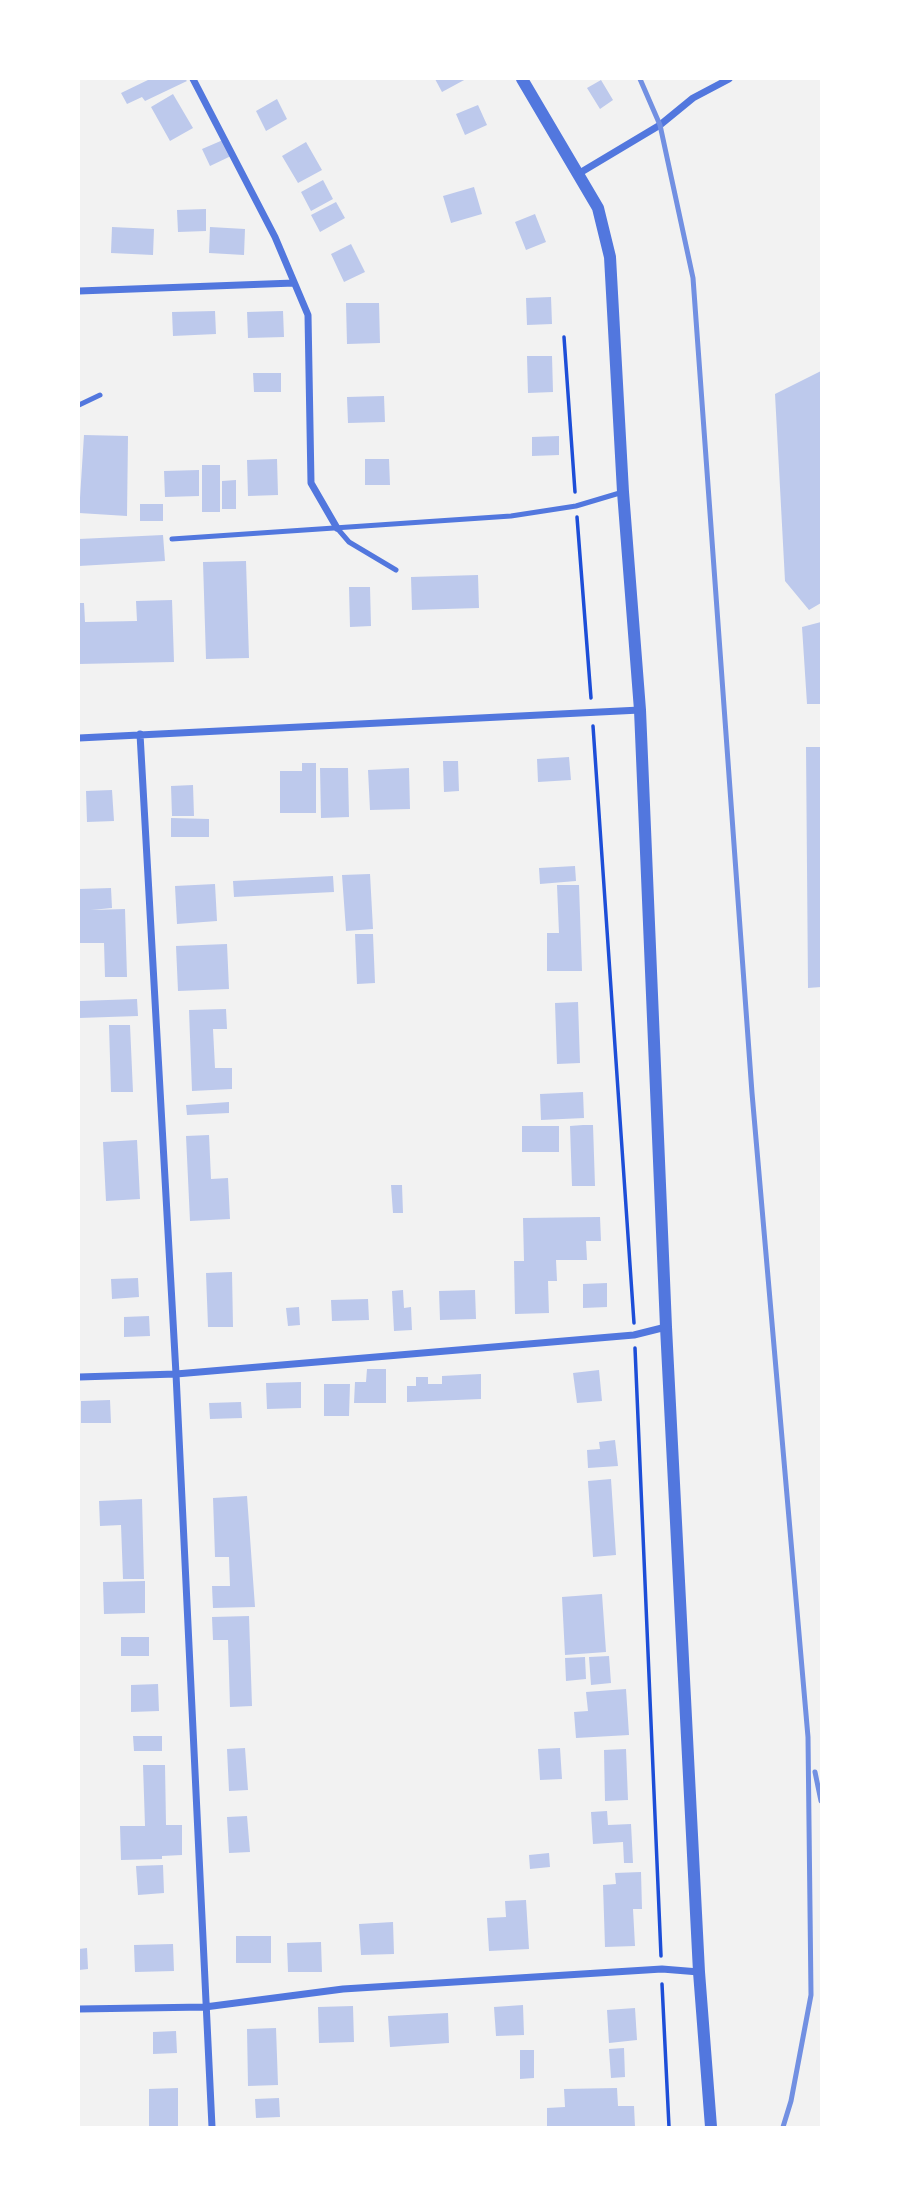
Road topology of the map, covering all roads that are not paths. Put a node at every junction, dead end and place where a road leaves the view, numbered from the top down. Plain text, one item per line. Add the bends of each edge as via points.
1 (193, 79) edge
2 (522, 79) edge
3 (729, 79) edge
4 (578, 174) junction
5 (294, 283) junction
6 (79, 291) edge
7 (100, 395) dead end
8 (79, 405) edge
9 (623, 492) junction
10 (337, 528) junction
11 (172, 539) dead end
12 (396, 570) dead end
13 (640, 710) junction
14 (140, 734) junction
15 (79, 738) edge
16 (666, 1327) junction
17 (176, 1374) junction
18 (79, 1377) edge
19 (699, 1972) junction
20 (205, 2007) junction
21 (79, 2009) edge
22 (212, 2127) edge
23 (711, 2127) edge

1 - 5 street
2 - 4 street
3 - 4 street
4 - 9 street via 598,208 610,257
5 - 6 street
5 - 10 street via 308,315 311,483
7 - 8 lane
9 - 10 lane via 576,506 511,516
9 - 13 street
10 - 11 lane
10 - 12 lane via 349,542
13 - 14 street
13 - 16 street
14 - 15 street
14 - 17 street
16 - 17 street via 635,1335
16 - 19 street
17 - 18 street
17 - 20 street
19 - 20 street via 662,1969 342,1989
19 - 23 street
20 - 21 street
20 - 22 street

